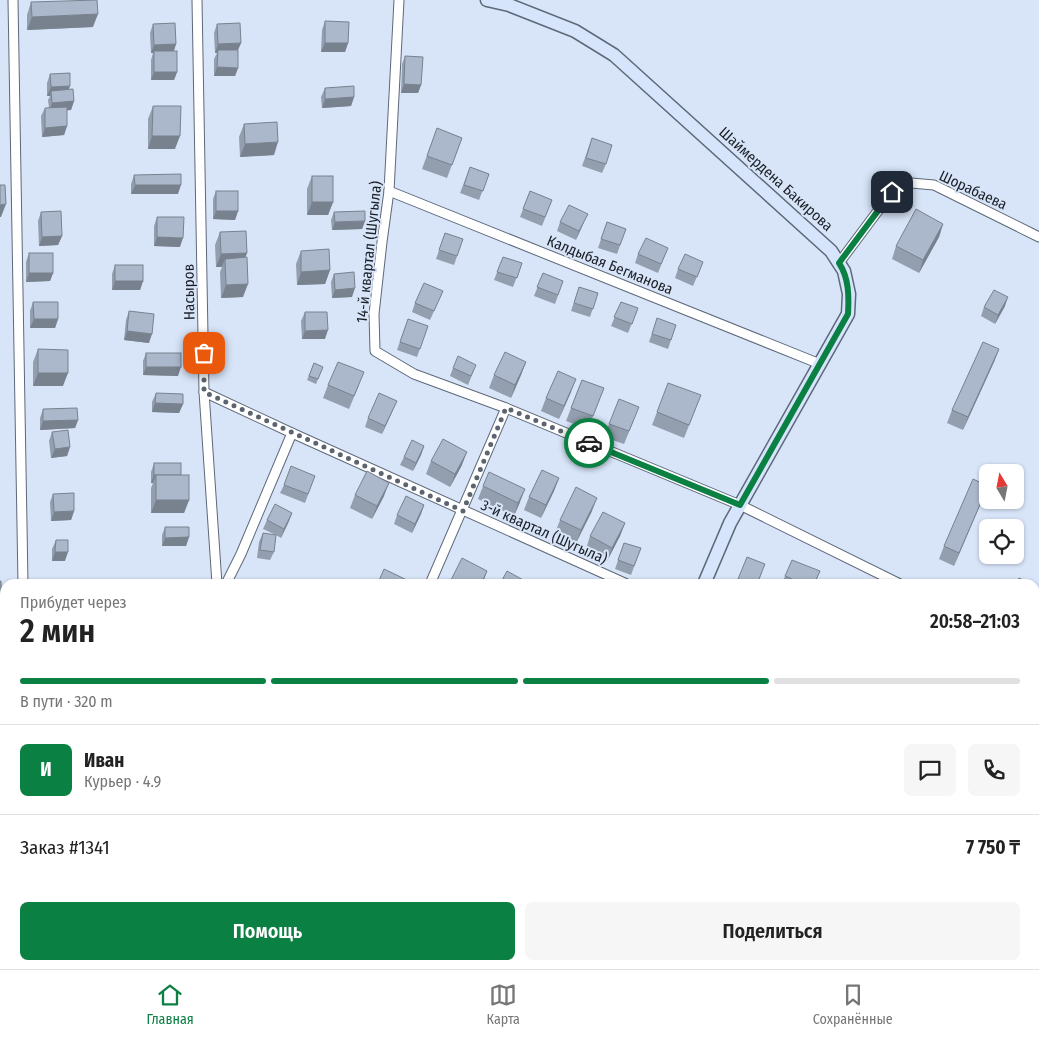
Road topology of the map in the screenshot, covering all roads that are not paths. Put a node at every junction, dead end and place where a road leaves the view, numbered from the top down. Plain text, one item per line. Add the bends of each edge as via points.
1 (13, 0) edge
2 (197, 0) edge
3 (399, 0) edge
4 (487, 0) edge
5 (389, 191) junction
6 (1039, 237) edge
7 (839, 263) junction
8 (820, 364) junction
9 (204, 392) junction
10 (506, 408) junction
11 (292, 433) junction
12 (740, 505) junction
13 (463, 511) junction
14 (23, 579) edge
15 (217, 579) edge
16 (228, 579) edge
17 (432, 579) edge
18 (616, 579) edge
19 (706, 579) edge
20 (890, 579) edge

1 - 14 street
2 - 9 street, Насыров
3 - 5 street, 14-й квартал (Шугыла)
4 - 7 street, Шаймердена Бакирова via 509,5 574,31 614,55 796,218 831,251
5 - 8 street, Калдыбая Бегманова
5 - 10 street, 14-й квартал (Шугыла) via 374,314 376,350 414,374
6 - 7 street, Шорабаева via 934,185 912,183 892,192
7 - 8 street, Шаймердена Бакирова via 849,294 848,314
8 - 12 street, Шаймердена Бакирова
9 - 11 street, 3-й квартал (Шугыла)
9 - 15 street, Насыров
10 - 12 street, 14-й квартал (Шугыла)
10 - 13 street
11 - 13 street, 3-й квартал (Шугыла)
11 - 16 street
12 - 19 street, Шаймердена Бакирова
12 - 20 street, 14-й квартал (Шугыла)
13 - 17 street
13 - 18 street, 3-й квартал (Шугыла)

